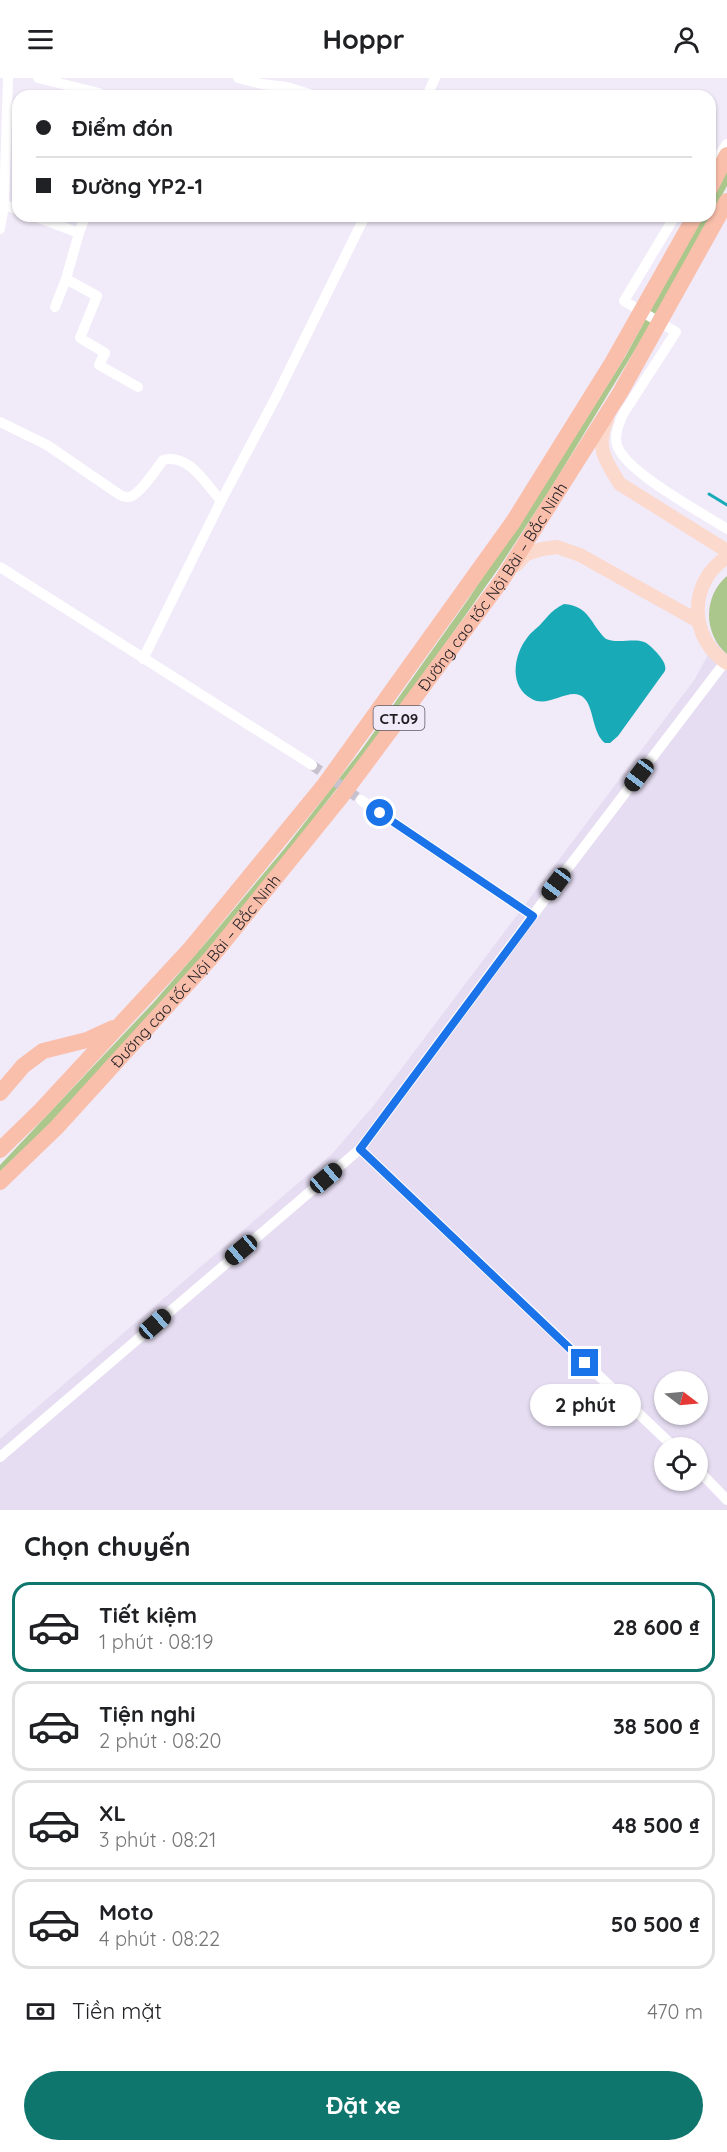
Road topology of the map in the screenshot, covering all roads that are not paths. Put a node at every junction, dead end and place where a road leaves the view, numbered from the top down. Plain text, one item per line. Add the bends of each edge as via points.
1 (8, 78) edge
2 (38, 78) edge
3 (238, 78) edge
4 (87, 90) edge
5 (296, 90) edge
6 (4, 98) edge
7 (727, 144) edge
8 (3, 145) edge
9 (727, 155) edge
10 (716, 160) edge
11 (716, 176) edge
12 (727, 201) edge
13 (2, 204) edge
14 (716, 221) edge
15 (50, 222) edge
16 (83, 222) edge
17 (362, 222) edge
18 (672, 222) edge
19 (692, 222) edge
20 (715, 222) edge
21 (0, 229) edge
22 (79, 233) junction
23 (66, 279) junction
24 (55, 308) dead end
25 (138, 387) dead end
26 (620, 393) junction
27 (0, 422) edge
28 (220, 501) junction
29 (727, 529) edge
30 (727, 551) edge
31 (727, 557) edge
32 (0, 567) edge
33 (502, 580) junction
34 (698, 621) junction
35 (143, 659) junction
36 (726, 663) edge
37 (312, 765) tunnel mouth
38 (361, 800) tunnel mouth
39 (533, 916) junction
40 (119, 1026) junction
41 (0, 1093) edge
42 (360, 1149) junction
43 (0, 1150) edge
44 (0, 1182) edge
45 (663, 1437) edge
46 (0, 1457) edge
47 (708, 1480) edge
48 (727, 1500) edge

1 - 6 street
2 - 4 street
3 - 5 street
6 - 8 street
7 - 10 street
8 - 13 street
9 - 11 highway
12 - 14 highway, Đường cao tốc Nội Bài – Bắc Ninh / CT.09
13 - 21 street
15 - 22 street
16 - 22 street
17 - 28 street
18 - 29 street via 624,301 676,332 624,414 616,440 627,462 645,477
19 - 40 highway, Đường cao tốc Nội Bài – Bắc Ninh / CT.09 via 612,363 513,522 325,784 190,949
20 - 26 highway, Đường cao tốc Nội Bài – Bắc Ninh / CT.09
22 - 23 street
23 - 24 street
23 - 25 street via 97,296 80,338 105,353 99,365
26 - 30 main road via 602,433 602,450 620,484
26 - 33 highway, Đường cao tốc Nội Bài – Bắc Ninh / CT.09
27 - 28 street via 47,446 120,495 131,497 137,493 163,460 169,459 188,464
28 - 35 street
31 - 34 main road via 704,580 698,598
32 - 35 street
33 - 34 main road via 526,554 557,547 580,555
33 - 44 highway, Đường cao tốc Nội Bài – Bắc Ninh / CT.09 via 341,797 210,959 56,1128
34 - 36 main road via 709,647
35 - 37 street
36 - 39 street
38 - 39 street
39 - 42 street
40 - 41 highway via 87,1040 43,1051 23,1066
40 - 43 highway, Đường cao tốc Nội Bài – Bắc Ninh / CT.09
42 - 45 street
42 - 46 street
47 - 48 street

